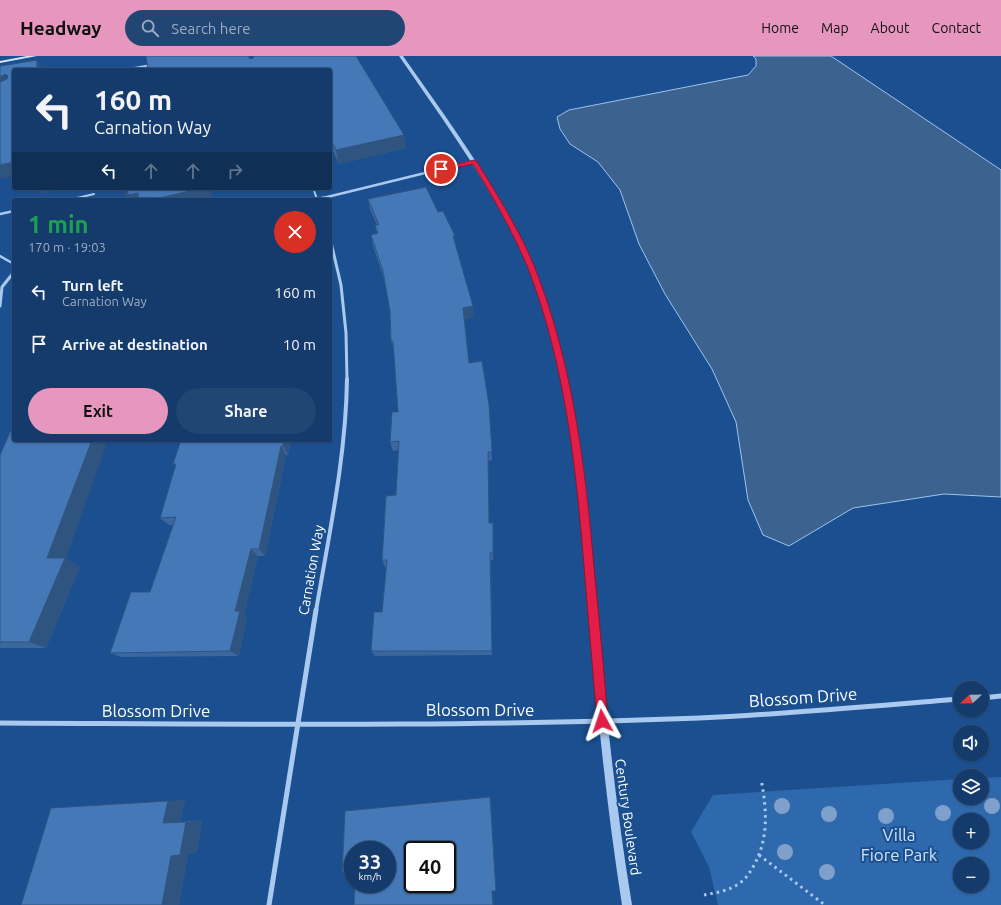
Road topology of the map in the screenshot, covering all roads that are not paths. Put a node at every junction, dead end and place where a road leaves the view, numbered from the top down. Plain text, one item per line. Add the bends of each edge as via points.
1 (35, 56) edge
2 (401, 56) edge
3 (0, 62) edge
4 (152, 65) edge
5 (135, 68) edge
6 (474, 162) junction
7 (94, 194) dead end
8 (76, 198) edge
9 (325, 198) edge
10 (12, 212) edge
11 (0, 214) edge
12 (332, 246) edge
13 (0, 256) edge
14 (12, 263) edge
15 (12, 275) edge
16 (0, 306) edge
17 (1001, 696) edge
18 (989, 697) edge
19 (953, 700) edge
20 (602, 721) junction
21 (0, 723) edge
22 (295, 724) junction
23 (269, 905) edge
24 (627, 905) edge

1 - 3 main road
2 - 6 street, Century Boulevard
4 - 5 lane
6 - 9 street
6 - 20 street, Century Boulevard via 499,203 531,267 551,326 569,401 586,526
7 - 8 lane
10 - 11 lane
12 - 22 street, Carnation Way via 341,284 347,339 343,453
13 - 14 lane
15 - 16 street via 2,288
17 - 18 street
19 - 20 street, Blossom Drive via 766,714
20 - 22 street, Blossom Drive
20 - 24 street, Century Boulevard via 617,847
21 - 22 street, Blossom Drive
22 - 23 street, Carnation Way

